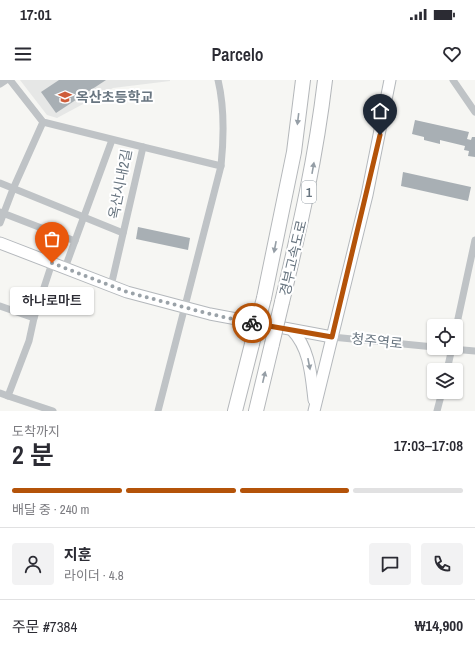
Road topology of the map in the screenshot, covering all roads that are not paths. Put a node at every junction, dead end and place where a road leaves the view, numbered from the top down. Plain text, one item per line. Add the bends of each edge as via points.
1 (6, 80) edge
2 (10, 80) edge
3 (218, 80) edge
4 (303, 80) edge
5 (325, 80) edge
6 (390, 80) edge
7 (453, 80) edge
8 (0, 84) edge
9 (475, 112) edge
10 (43, 122) junction
11 (112, 140) junction
12 (143, 147) junction
13 (221, 166) junction
14 (0, 183) edge
15 (12, 189) junction
16 (2, 213) edge
17 (84, 217) junction
18 (0, 222) edge
19 (123, 233) junction
20 (475, 240) edge
21 (75, 241) junction
22 (0, 243) edge
23 (52, 263) junction
24 (65, 268) junction
25 (111, 286) junction
26 (0, 306) edge
27 (183, 307) junction
28 (34, 318) junction
29 (458, 319) edge
30 (292, 330) junction
31 (332, 337) junction
32 (427, 346) edge
33 (463, 350) edge
34 (475, 351) edge
35 (0, 393) edge
36 (8, 396) junction
37 (440, 399) edge
38 (314, 409) edge
39 (53, 411) edge
40 (158, 411) edge
41 (235, 411) edge
42 (256, 411) edge
43 (437, 411) edge

1 - 8 street
2 - 10 street
3 - 13 street via 224,135
4 -> 41 highway, 경부고속도로 / 1, bridge via 294,152 264,298
42 -> 5 highway, 경부고속도로 / 1, bridge via 308,192 319,134
6 - 31 main road via 371,180
7 - 9 street
10 - 11 street, 옥산시내2길
10 - 15 street
11 - 12 street, 옥산시내2길
11 - 17 street, 옥산시내2길
12 - 13 street
12 - 19 street, 옥산시내2길
13 - 27 street
14 - 15 street, 옥산시내2길
15 - 16 street
15 - 17 street, 옥산시내2길
16 - 18 street
16 - 21 street
17 - 19 street, 옥산시내2길
17 - 21 street
19 - 25 street, 옥산시내2길
20 - 29 street
21 - 24 street
22 - 23 main road, 청주역로
23 - 24 main road, 청주역로
23 - 28 street
24 - 25 main road, 청주역로
25 - 27 main road, 청주역로
26 - 28 street
27 - 30 main road, 청주역로
27 - 40 street
28 - 36 street via 29,341
30 - 31 main road, 청주역로
30 -> 38 main road via 301,339 308,360
31 - 32 street, 청주역로
31 - 38 main road
33 - 34 street
35 - 36 street
36 - 39 street
37 - 43 street

